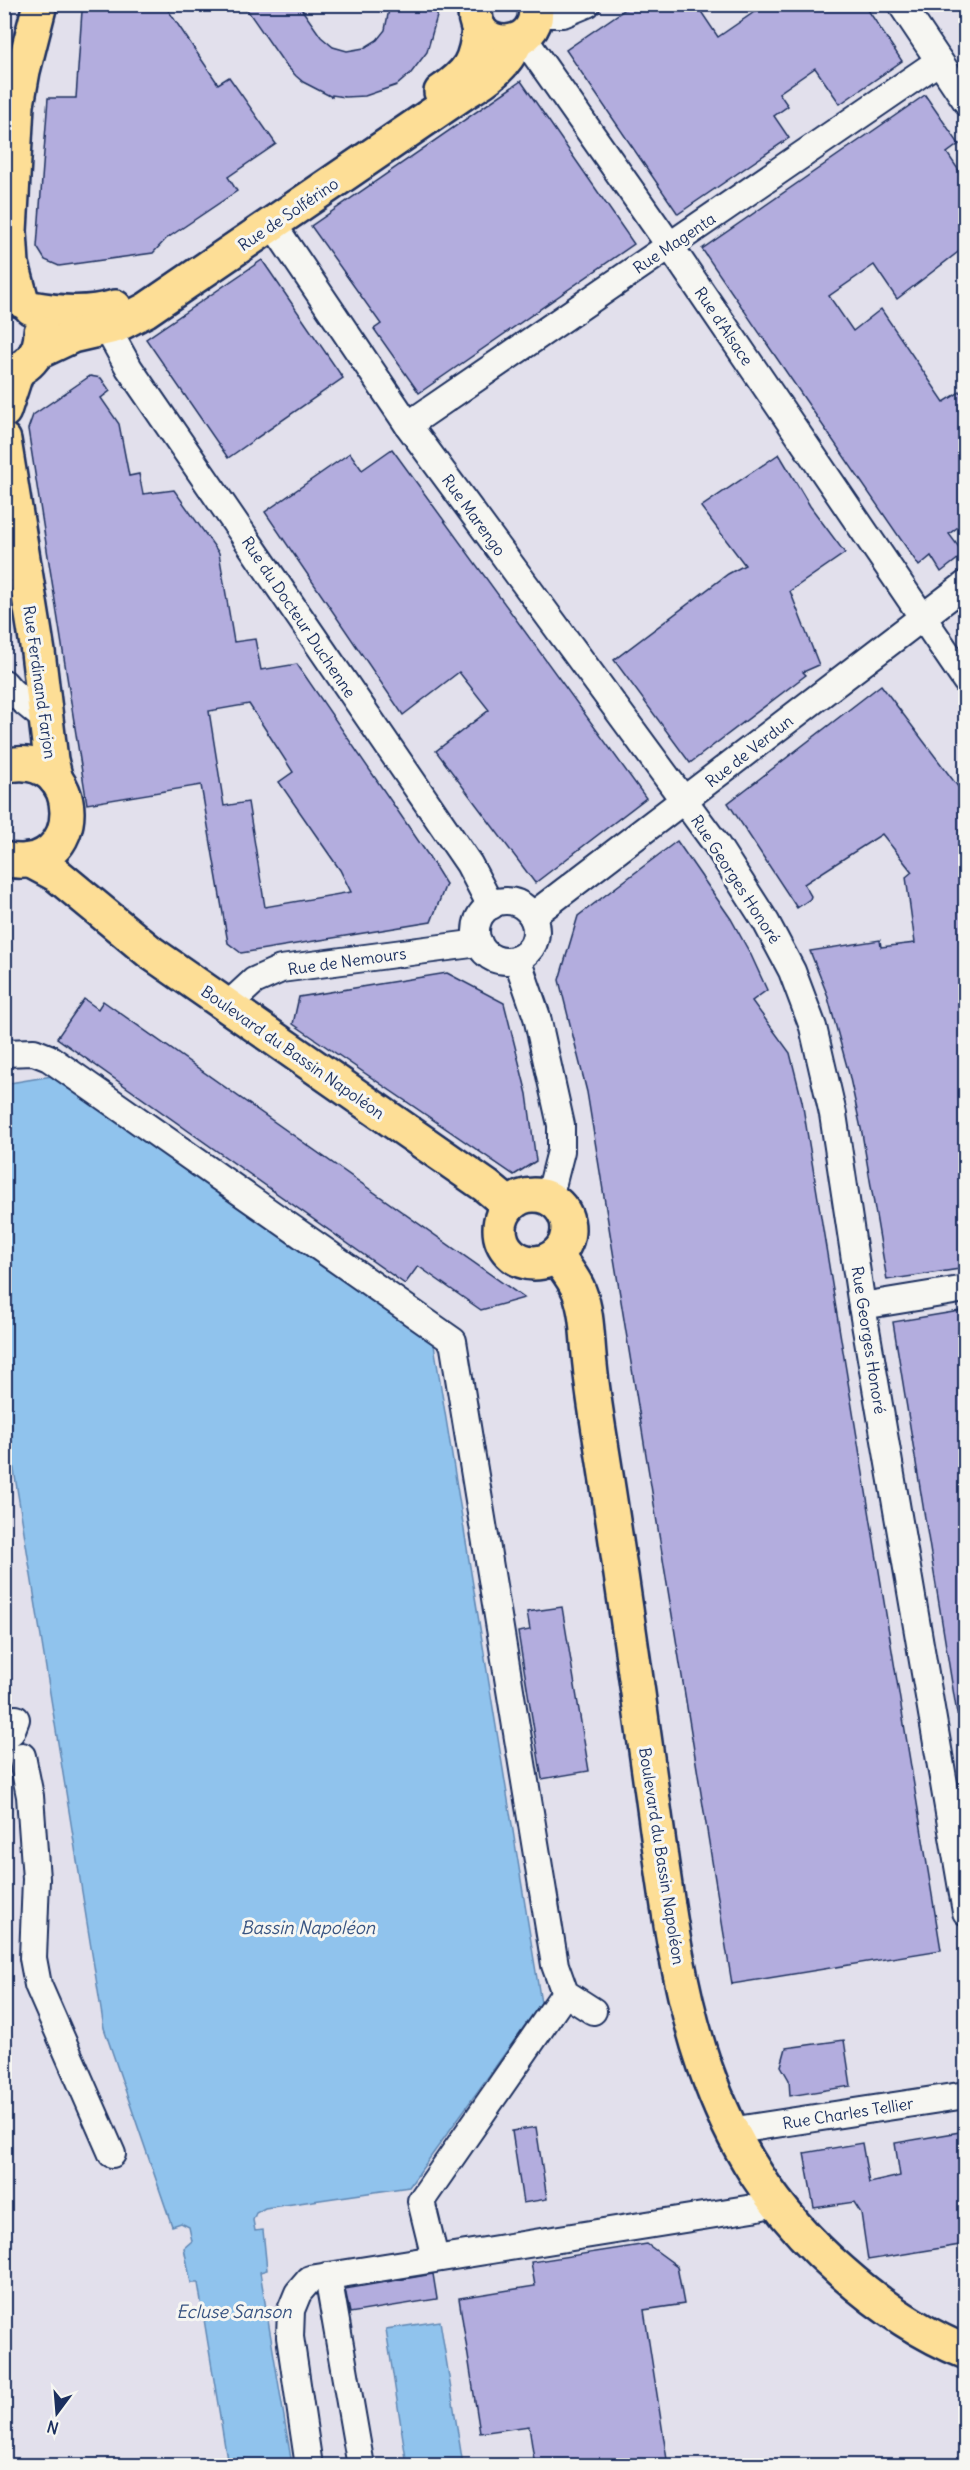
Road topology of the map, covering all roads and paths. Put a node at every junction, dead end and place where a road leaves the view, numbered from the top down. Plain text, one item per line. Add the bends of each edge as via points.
1 (25, 4) edge
2 (40, 4) edge
3 (587, 4) edge
4 (901, 4) edge
5 (476, 11) edge
6 (528, 24) edge
7 (939, 62) junction
8 (4, 87) edge
9 (966, 101) edge
10 (271, 224) junction
11 (670, 246) junction
12 (19, 301) edge
13 (107, 328) junction
14 (19, 366) edge
15 (4, 411) edge
16 (408, 425) junction
17 (4, 440) edge
18 (8, 486) edge
19 (966, 585) edge
20 (921, 618) junction
21 (966, 681) edge
22 (4, 683) edge
23 (46, 720) junction
24 (4, 766) edge
25 (56, 780) junction
26 (684, 801) junction
27 (67, 824) junction
28 (12, 860) edge
29 (81, 896) junction
30 (491, 906) junction
31 (532, 916) junction
32 (479, 943) junction
33 (517, 959) junction
34 (227, 1006) junction
35 (4, 1053) edge
36 (549, 1198) junction
37 (509, 1205) junction
38 (556, 1255) junction
39 (966, 1289) edge
40 (862, 1306) junction
41 (12, 1734) edge
42 (964, 1904) edge
43 (565, 1993) junction
44 (592, 2011) dead end
45 (966, 2095) edge
46 (730, 2131) junction
47 (112, 2154) dead end
48 (775, 2203) junction
49 (435, 2258) junction
50 (328, 2276) junction
51 (966, 2352) edge
52 (309, 2466) edge
53 (361, 2466) edge

1 - 8 main road
2 - 12 main road via 21,81 14,151 11,253
3 - 6 street
4 - 7 street
5 - 6 main road via 486,36 503,43
5 - 12 main road, Rue de Solférino via 474,59 455,82 229,239 120,305 69,312
6 - 10 main road, Rue de Solférino via 504,65 489,78
6 - 11 street, Rue d'Alsace
7 - 9 street
7 - 11 street, Rue Magenta
10 - 13 main road, Rue de Solférino via 146,310
10 - 16 street, Rue Marengo
11 - 16 street, Rue Magenta
11 - 20 street, Rue d'Alsace
12 - 14 main road via 38,319 41,330
13 - 14 main road, Rue de Solférino via 72,336
13 - 30 street, Rue du Docteur Duchenne via 129,368 469,864
14 - 15 main road
16 - 26 street, Rue Marengo
17 - 18 main road, Rue Ferdinand Farjon
18 - 23 main road, Rue Ferdinand Farjon
19 - 20 street, Rue de Verdun
20 - 21 street, Rue d'Alsace
20 - 26 street, Rue de Verdun
22 - 23 street
23 - 25 main road, Rue Ferdinand Farjon
24 - 25 main road via 34,766
25 - 27 main road, Rue Ferdinand Farjon via 67,800
26 - 31 street, Rue de Verdun
26 - 40 street, Rue Georges Honoré via 766,921 803,998 833,1114
27 - 28 main road via 62,837 42,856
27 - 29 main road via 71,863
28 - 29 main road, Boulevard du Bassin Napoléon via 57,875
29 - 34 main road, Boulevard du Bassin Napoléon via 126,935
30 - 31 street via 517,903
30 - 32 street via 478,922
31 - 33 street via 535,941 529,952
32 - 33 street via 497,960
32 - 34 street, Rue de Nemours via 281,969 254,981
33 - 36 street via 538,1023 561,1125 561,1151
34 - 37 main road, Boulevard du Bassin Napoléon
35 - 43 street via 34,1052 50,1058 453,1341 555,1965
36 - 37 main road via 528,1195
36 - 38 main road via 568,1222 567,1240
37 - 38 main road via 500,1231 509,1252 529,1263 544,1262
38 - 46 main road, Boulevard du Bassin Napoléon via 576,1282 582,1300 682,1987 704,2066
39 - 40 street
40 - 42 street, Rue Georges Honoré
41 - 47 street via 30,1796 36,1879 33,1958 38,1985
43 - 44 street
43 - 49 street via 421,2201
45 - 46 street, Rue Charles Tellier
46 - 48 main road, Boulevard du Bassin Napoléon
48 - 49 street
48 - 51 main road, Boulevard du Bassin Napoléon via 815,2248 867,2293 919,2329
49 - 50 street
50 - 52 street via 310,2279 291,2310 290,2337
50 - 53 street

